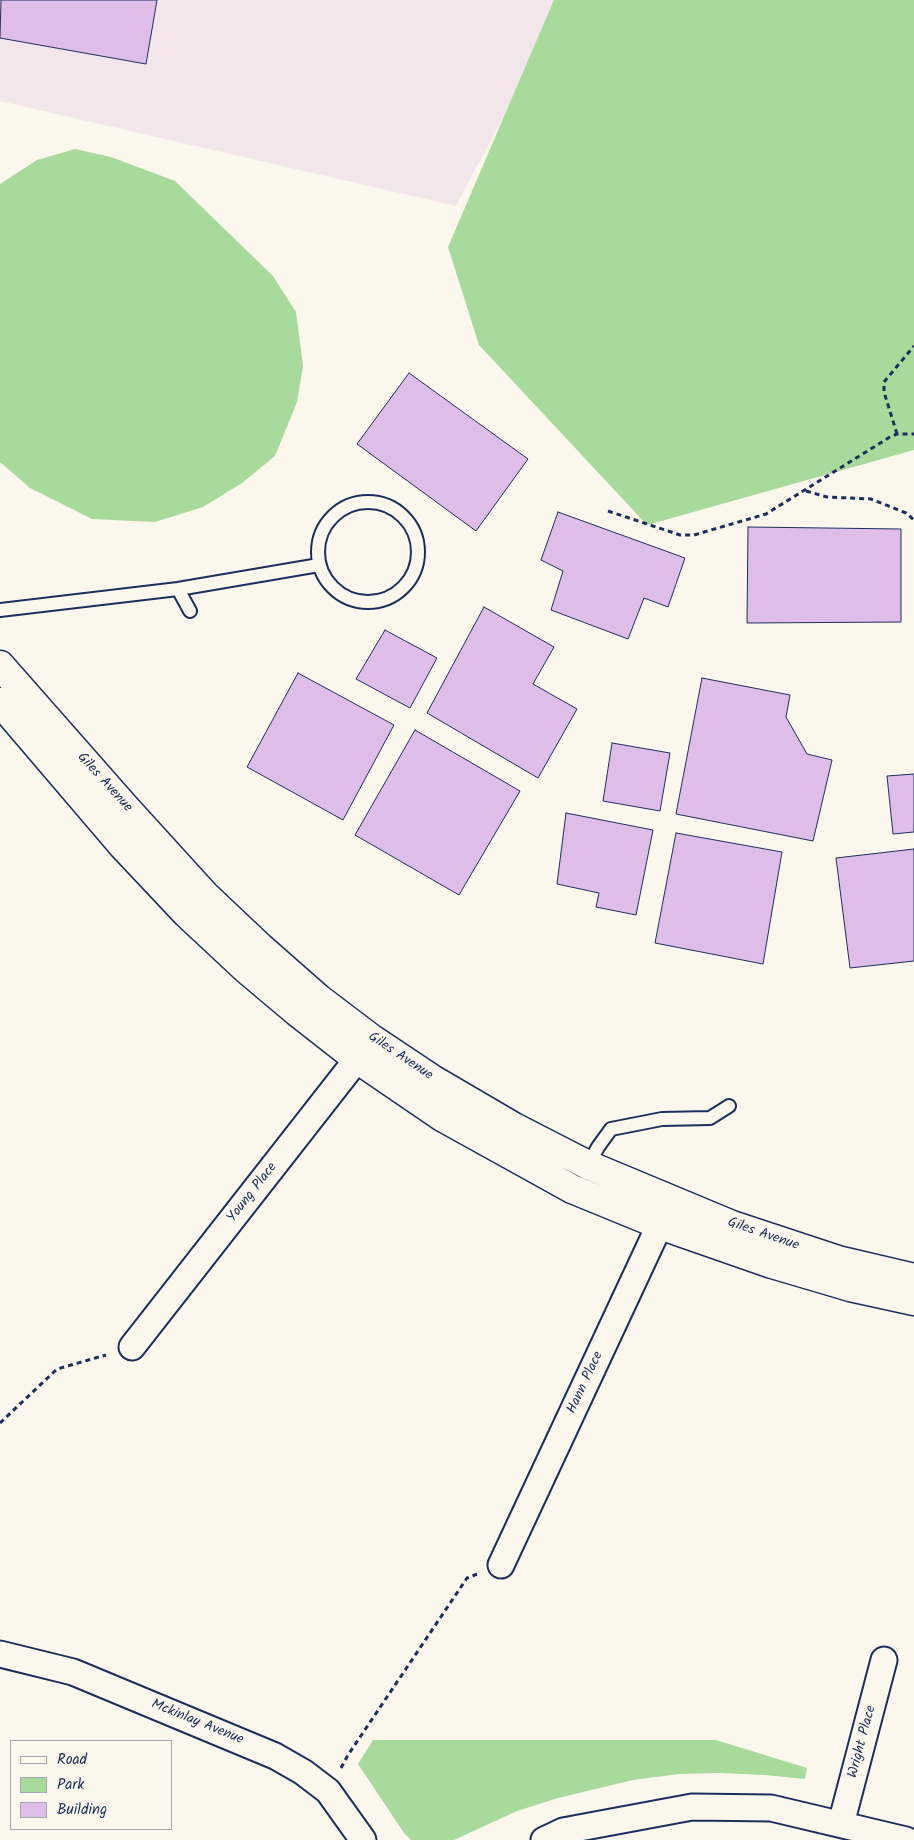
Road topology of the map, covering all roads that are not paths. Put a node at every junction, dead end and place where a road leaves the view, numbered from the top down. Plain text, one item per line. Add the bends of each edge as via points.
1 (319, 565) junction
2 (178, 589) junction
3 (0, 610) edge
4 (190, 611) dead end
5 (0, 665) edge
6 (0, 702) edge
7 (365, 1049) junction
8 (729, 1106) dead end
9 (588, 1165) junction
10 (670, 1200) junction
11 (660, 1225) junction
12 (914, 1278) edge
13 (914, 1301) edge
14 (132, 1347) road end
15 (501, 1565) road end
16 (0, 1654) edge
17 (884, 1660) dead end
18 (841, 1824) junction
19 (363, 1840) edge
20 (544, 1840) edge
21 (906, 1840) edge

1 - 1 lane via 318,547 322,530 347,506 364,502 382,504 410,524 417,540 418,557 413,574 403,588 389,598 372,602 354,601 338,593 326,581
1 - 2 lane
2 - 3 lane
2 - 4 lane
5 - 7 street, Giles Avenue via 205,895 311,992
6 - 7 street, Giles Avenue via 122,845 187,914 247,970
7 - 9 street, Giles Avenue via 432,1079 514,1128
7 - 11 street, Giles Avenue via 442,1117 572,1189
7 - 14 street, Young Place
8 - 9 lane via 710,1118 662,1119 611,1129
9 - 10 street, Giles Avenue
10 - 11 street, Hann Place
10 - 12 street, Giles Avenue via 732,1226 838,1260
11 - 13 street, Giles Avenue via 772,1264 850,1287
11 - 15 street, Hann Place
16 - 19 street, Mckinlay Avenue via 73,1672 276,1756 328,1791
17 - 18 street, Wright Place
18 - 20 street via 771,1808 692,1807 563,1831
18 - 21 street

